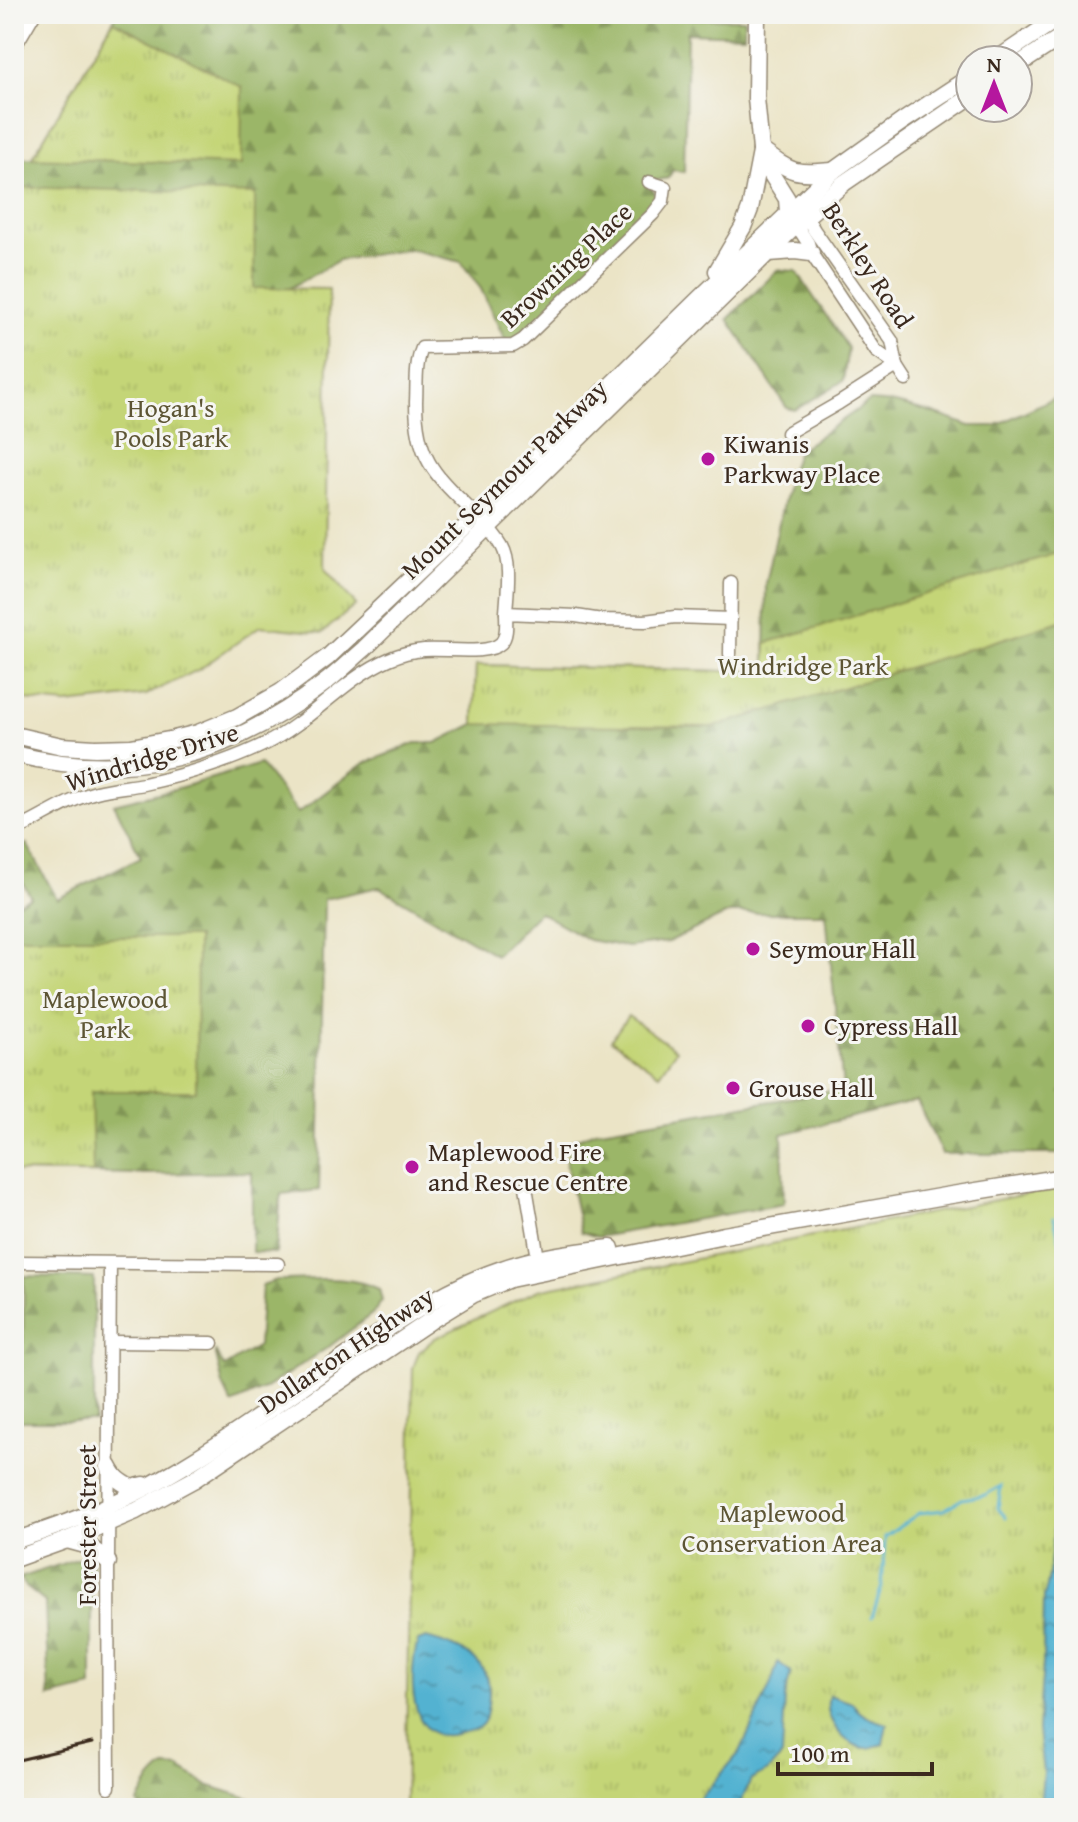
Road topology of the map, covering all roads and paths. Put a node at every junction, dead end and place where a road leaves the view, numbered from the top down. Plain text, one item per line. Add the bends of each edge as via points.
1 (34, 14) edge
2 (757, 14) edge
3 (1064, 14) edge
4 (1064, 35) edge
5 (1020, 44) edge
6 (14, 48) edge
7 (1034, 55) edge
8 (954, 88) edge
9 (954, 108) edge
10 (761, 150) junction
11 (833, 171) junction
12 (649, 182) dead end
13 (795, 211) junction
14 (769, 253) junction
15 (811, 253) junction
16 (699, 299) junction
17 (897, 366) junction
18 (906, 380) dead end
19 (787, 433) dead end
20 (483, 522) junction
21 (731, 583) dead end
22 (506, 613) junction
23 (731, 619) junction
24 (730, 654) dead end
25 (14, 735) edge
26 (14, 754) edge
27 (14, 831) edge
28 (1064, 1177) edge
29 (526, 1187) dead end
30 (14, 1262) edge
31 (110, 1264) junction
32 (278, 1264) dead end
33 (540, 1265) junction
34 (110, 1342) junction
35 (212, 1343) dead end
36 (109, 1466) junction
37 (153, 1483) junction
38 (109, 1504) junction
39 (108, 1522) junction
40 (67, 1540) junction
41 (14, 1541) edge
42 (14, 1559) edge
43 (108, 1562) junction
44 (109, 1787) dead end

1 - 6 street
2 - 10 main road, Berkley Road
3 - 5 main road
4 - 7 main road
8 - 11 main road, Mount Seymour Parkway
9 - 13 main road, Mount Seymour Parkway
10 - 11 main road via 792,172
10 - 13 main road, Berkley Road
10 - 16 main road via 743,227
11 - 13 main road, Mount Seymour Parkway
12 - 20 street, Browning Place via 665,187 653,214 523,340 513,346 422,348 417,359 416,420 426,459
13 - 14 main road, Mount Seymour Parkway
13 - 15 street, Berkley Road
13 - 16 main road, Mount Seymour Parkway
13 - 17 street, Berkley Road via 892,341
14 - 15 main road
14 - 20 main road, Mount Seymour Parkway
15 - 17 street, Berkley Road via 876,351
16 - 20 main road, Mount Seymour Parkway
17 - 18 street, Berkley Road
17 - 19 street
20 - 22 street, Browning Place via 504,550
20 - 25 main road, Mount Seymour Parkway via 328,657 237,717 198,733 131,747 62,746
20 - 26 main road, Mount Seymour Parkway via 364,649 322,685 234,738 175,759 125,766 69,765
21 - 23 street
22 - 23 street via 602,620
22 - 27 street, Windridge Drive via 501,644 393,657 257,748 174,777 95,793
23 - 24 street
28 - 33 main road, Dollarton Highway via 724,1235 579,1251
29 - 33 street
30 - 31 street
31 - 32 street
31 - 34 street, Forester Street
33 - 37 main road, Dollarton Highway via 500,1269 446,1293
33 - 39 main road, Dollarton Highway via 474,1294 193,1480
34 - 35 street
34 - 36 street, Forester Street
36 - 37 main road via 132,1488
36 - 38 street, Forester Street
37 - 38 main road, Dollarton Highway
38 - 39 street, Forester Street
38 - 41 main road, Dollarton Highway
39 - 40 main road, Dollarton Highway
39 - 43 street, Forester Street
40 - 42 main road, Dollarton Highway
40 - 43 main road via 89,1546
43 - 44 street, Forester Street

